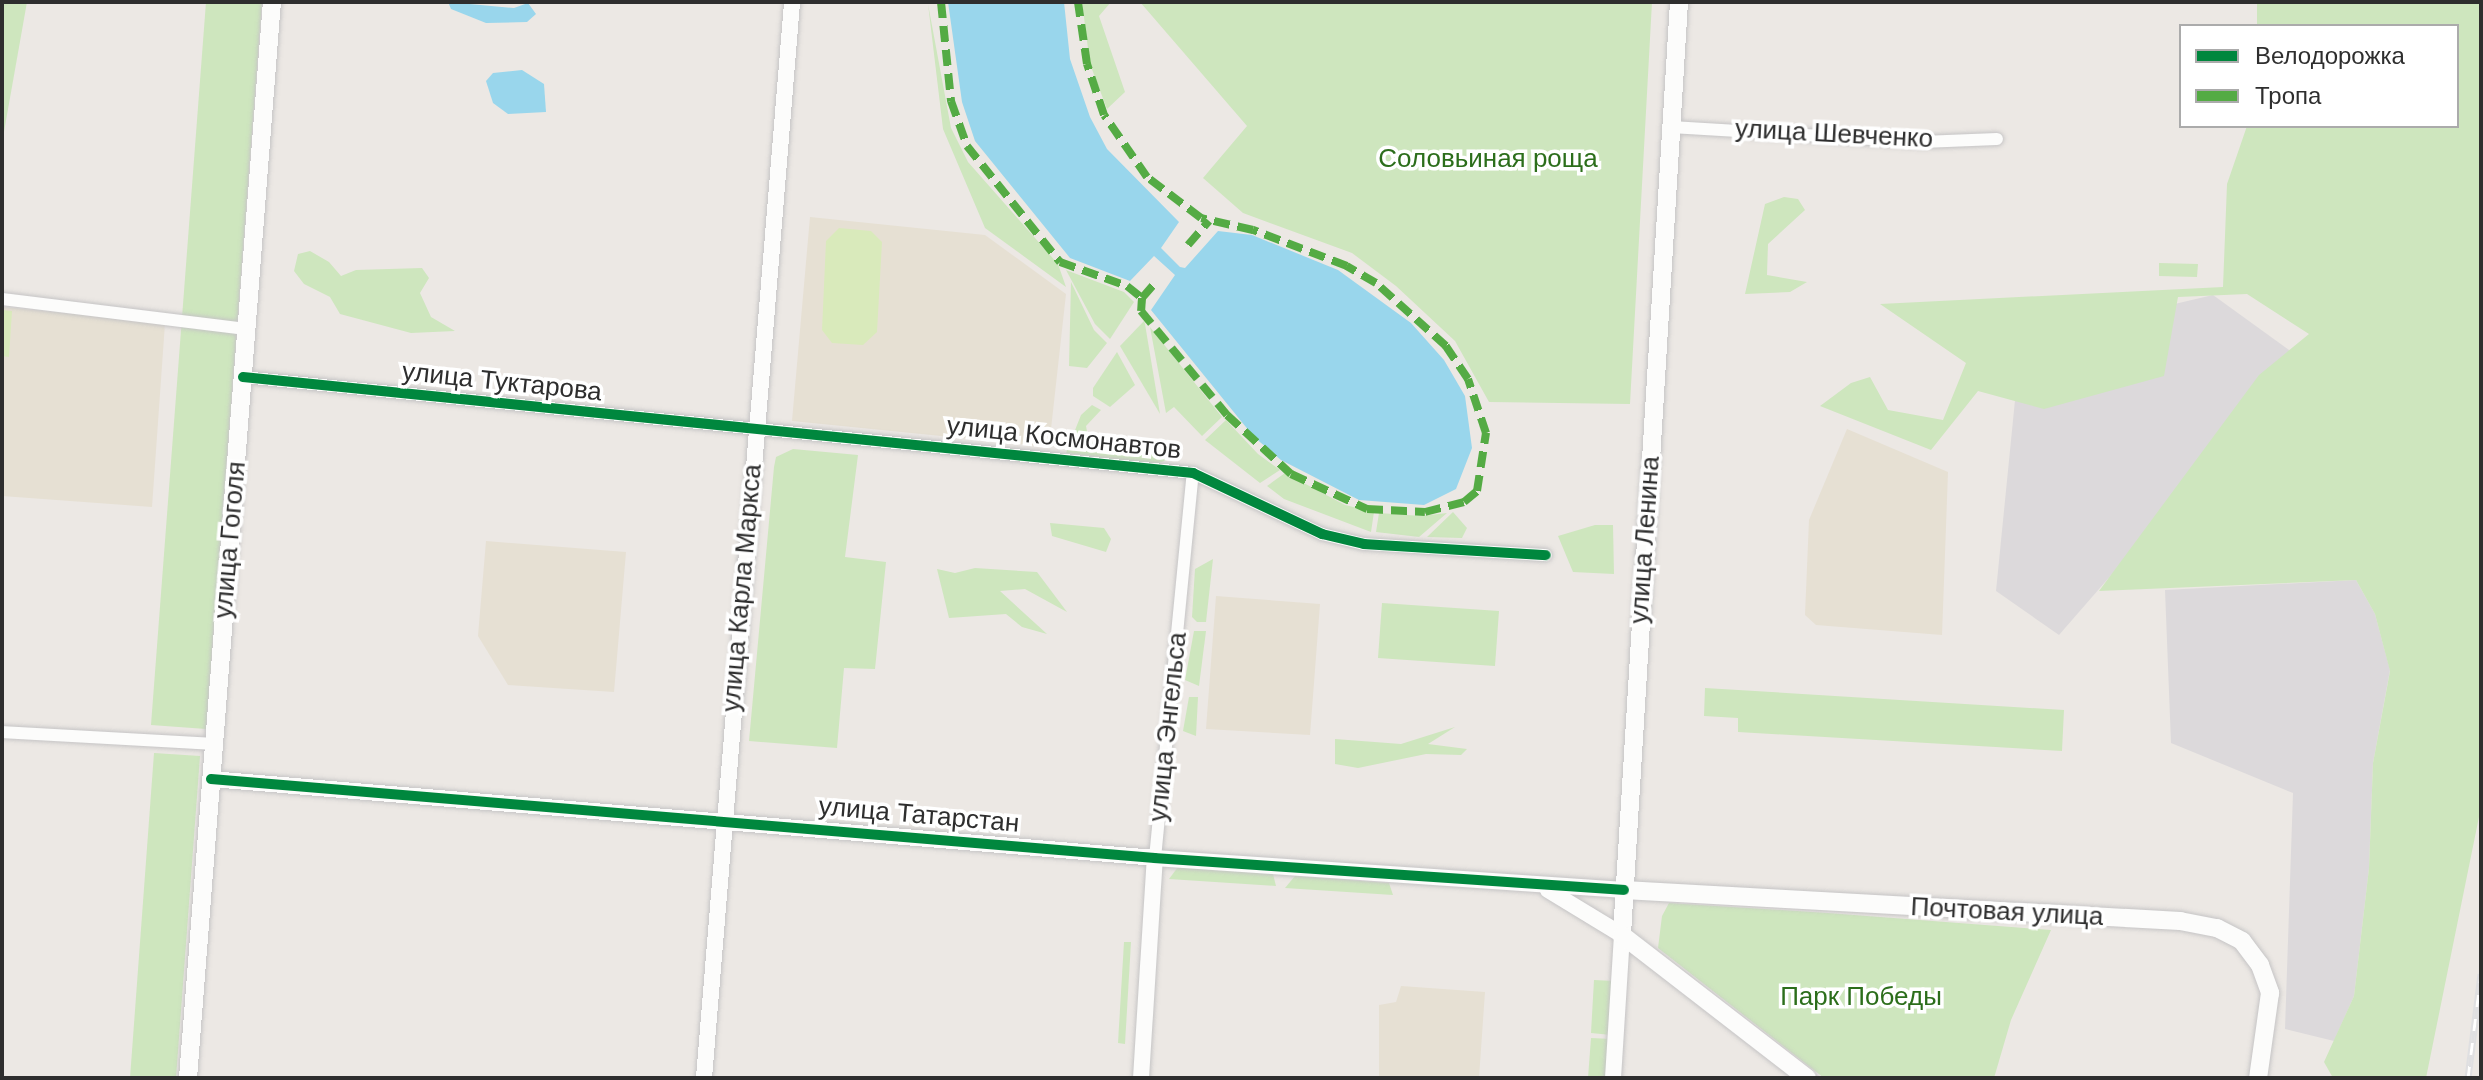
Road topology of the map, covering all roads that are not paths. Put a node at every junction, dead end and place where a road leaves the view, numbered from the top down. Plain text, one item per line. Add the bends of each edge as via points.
1 (272, 2) edge
2 (792, 2) edge
3 (1679, 2) edge
4 (1671, 127) junction
5 (1997, 139) dead end
6 (2, 299) edge
7 (246, 329) junction
8 (243, 377) junction
9 (756, 430) junction
10 (1193, 473) junction
11 (1546, 555) dead end
12 (2, 732) edge
13 (214, 744) junction
14 (211, 779) junction
15 (723, 822) junction
16 (1155, 858) junction
17 (1538, 885) junction
18 (1624, 890) junction
19 (1622, 935) junction
20 (188, 1078) edge
21 (704, 1078) edge
22 (1141, 1078) edge
23 (1613, 1078) edge
24 (1807, 1078) edge
25 (2258, 1078) edge

1 - 7 main road, улица Гоголя
2 - 9 street, улица Карла Маркса
3 - 4 main road, улица Ленина
4 - 5 street, улица Шевченко via 1922,142
4 - 18 main road, улица Ленина
6 - 7 street
7 - 8 main road, улица Гоголя
8 - 9 street, улица Туктарова
8 - 13 main road, улица Гоголя
9 - 10 street, улица Космонавтов
9 - 15 street, улица Карла Маркса
10 - 11 street, улица Космонавтов via 1322,534 1350,541
10 - 16 street, улица Энгельса
12 - 13 street
13 - 14 main road, улица Гоголя
14 - 15 street, улица Татарстан
14 - 20 main road, улица Гоголя
15 - 16 street, улица Татарстан
15 - 21 street, улица Карла Маркса
16 - 17 street, улица Татарстан
16 - 22 street, улица Энгельса
17 - 18 street, улица Татарстан
17 - 19 street
18 - 19 main road, улица Ленина
18 - 25 main road, Почтовая улица via 2180,921 2217,928 2242,941 2260,965 2270,993
19 - 23 street, улица Ленина
19 - 24 main road

